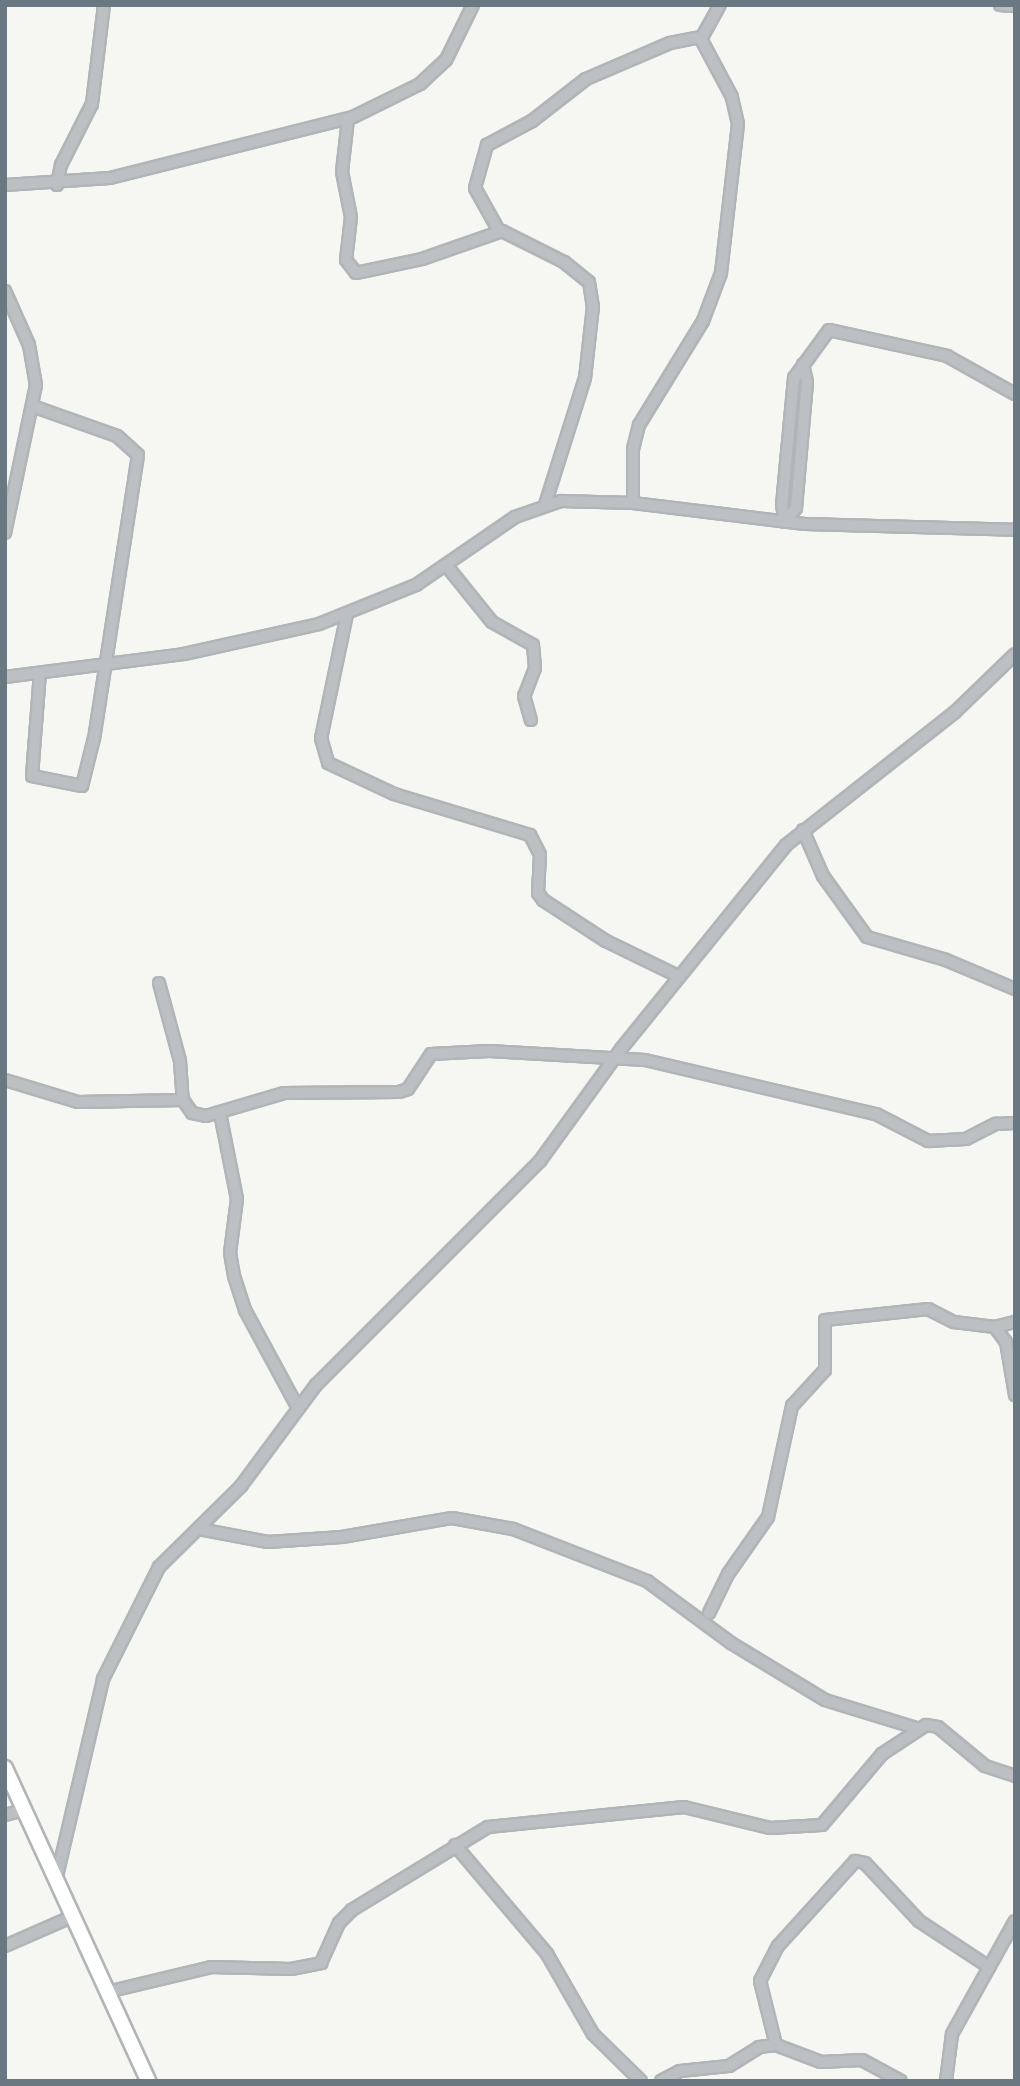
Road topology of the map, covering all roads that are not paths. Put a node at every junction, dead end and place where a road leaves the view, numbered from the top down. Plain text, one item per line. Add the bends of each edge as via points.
1 (104, 5) edge
2 (474, 5) edge
3 (720, 5) edge
4 (1000, 5) edge
5 (1014, 6) edge
6 (702, 37) junction
7 (348, 119) junction
8 (57, 184) junction
9 (5, 185) edge
10 (499, 231) junction
11 (5, 292) edge
12 (1015, 394) edge
13 (35, 407) junction
14 (633, 503) junction
15 (545, 505) junction
16 (785, 522) junction
17 (1015, 530) edge
18 (5, 533) edge
19 (446, 565) junction
20 (347, 614) junction
21 (1015, 654) edge
22 (103, 665) junction
23 (40, 673) junction
24 (5, 677) edge
25 (531, 720) dead end
26 (803, 830) junction
27 (678, 976) junction
28 (159, 983) dead end
29 (1015, 989) edge
30 (614, 1060) junction
31 (5, 1080) edge
32 (183, 1100) junction
33 (220, 1113) junction
34 (1015, 1123) edge
35 (1015, 1322) edge
36 (995, 1327) junction
37 (1015, 1395) edge
38 (298, 1408) junction
39 (199, 1529) junction
40 (709, 1613) dead end
41 (919, 1729) junction
42 (5, 1768) edge
43 (1015, 1776) edge
44 (24, 1810) junction
45 (5, 1815) edge
46 (455, 1844) junction
47 (56, 1880) junction
48 (71, 1917) junction
49 (1015, 1921) edge
50 (5, 1946) edge
51 (989, 1967) junction
52 (107, 1992) junction
53 (776, 2045) junction
54 (148, 2081) edge
55 (641, 2081) edge
56 (661, 2081) edge
57 (901, 2081) edge
58 (946, 2081) edge

1 - 8 street via 92,104 61,165
2 - 7 street via 457,45 420,84
3 - 6 street
4 - 5 street
6 - 10 street via 670,43 586,79 532,121 487,145 476,173 476,193
6 - 14 street via 716,75 732,97 738,124 720,273 703,321 639,425 633,449
7 - 8 street via 110,178
7 - 10 street via 342,172 350,205 346,260 351,270 362,274 402,265
8 - 9 street
10 - 15 street via 564,262 592,288 585,378
11 - 13 street via 29,345
12 - 16 street via 947,356 830,330 803,363 807,382 796,508
13 - 18 street
13 - 22 street via 117,436 137,451
14 - 15 street via 587,499
14 - 16 street
15 - 19 street via 515,517
16 - 17 street
19 - 20 street
19 - 25 street via 492,622 533,645 535,668 524,696
20 - 22 street via 268,639
20 - 27 street via 321,738 328,763 394,794 530,835 540,855 537,881 543,900 606,941
21 - 26 street via 956,712
22 - 23 street
22 - 23 street via 82,786 32,776
23 - 24 street
26 - 27 street
26 - 29 street via 836,899 867,937 946,960
27 - 30 street
28 - 32 street via 180,1061
30 - 33 street via 441,1050 424,1060 408,1089 399,1092 284,1093
30 - 34 street via 645,1060 876,1114 928,1141 966,1139 996,1124
30 - 38 street via 540,1161
31 - 32 street via 78,1102
32 - 33 street via 192,1113
33 - 38 street via 237,1199 231,1266 245,1310
35 - 36 street
36 - 37 street via 1006,1342
36 - 40 street via 954,1322 928,1309 825,1320 825,1370 792,1406 768,1517 728,1574
38 - 39 street via 241,1486
39 - 41 street via 268,1542 342,1537 462,1517 513,1529 647,1581 731,1643 825,1700
39 - 47 street via 159,1567 103,1679
41 - 43 street via 938,1727 985,1766
41 - 46 street via 867,1769 822,1825 770,1828 684,1807 580,1819 530,1819 488,1827
42 - 44 main road
44 - 45 street
44 - 47 main road
46 - 52 street via 352,1910 339,1923 321,1963 291,1969 211,1967
46 - 55 street via 547,1954 593,2034
47 - 48 main road
48 - 50 street
48 - 52 main road
49 - 51 street
51 - 53 street via 919,1922 865,1863 855,1861 778,1946 760,1981
51 - 58 street via 952,2034
52 - 54 main road
53 - 56 street via 759,2047 729,2066 680,2071
53 - 57 street via 814,2061 862,2060

